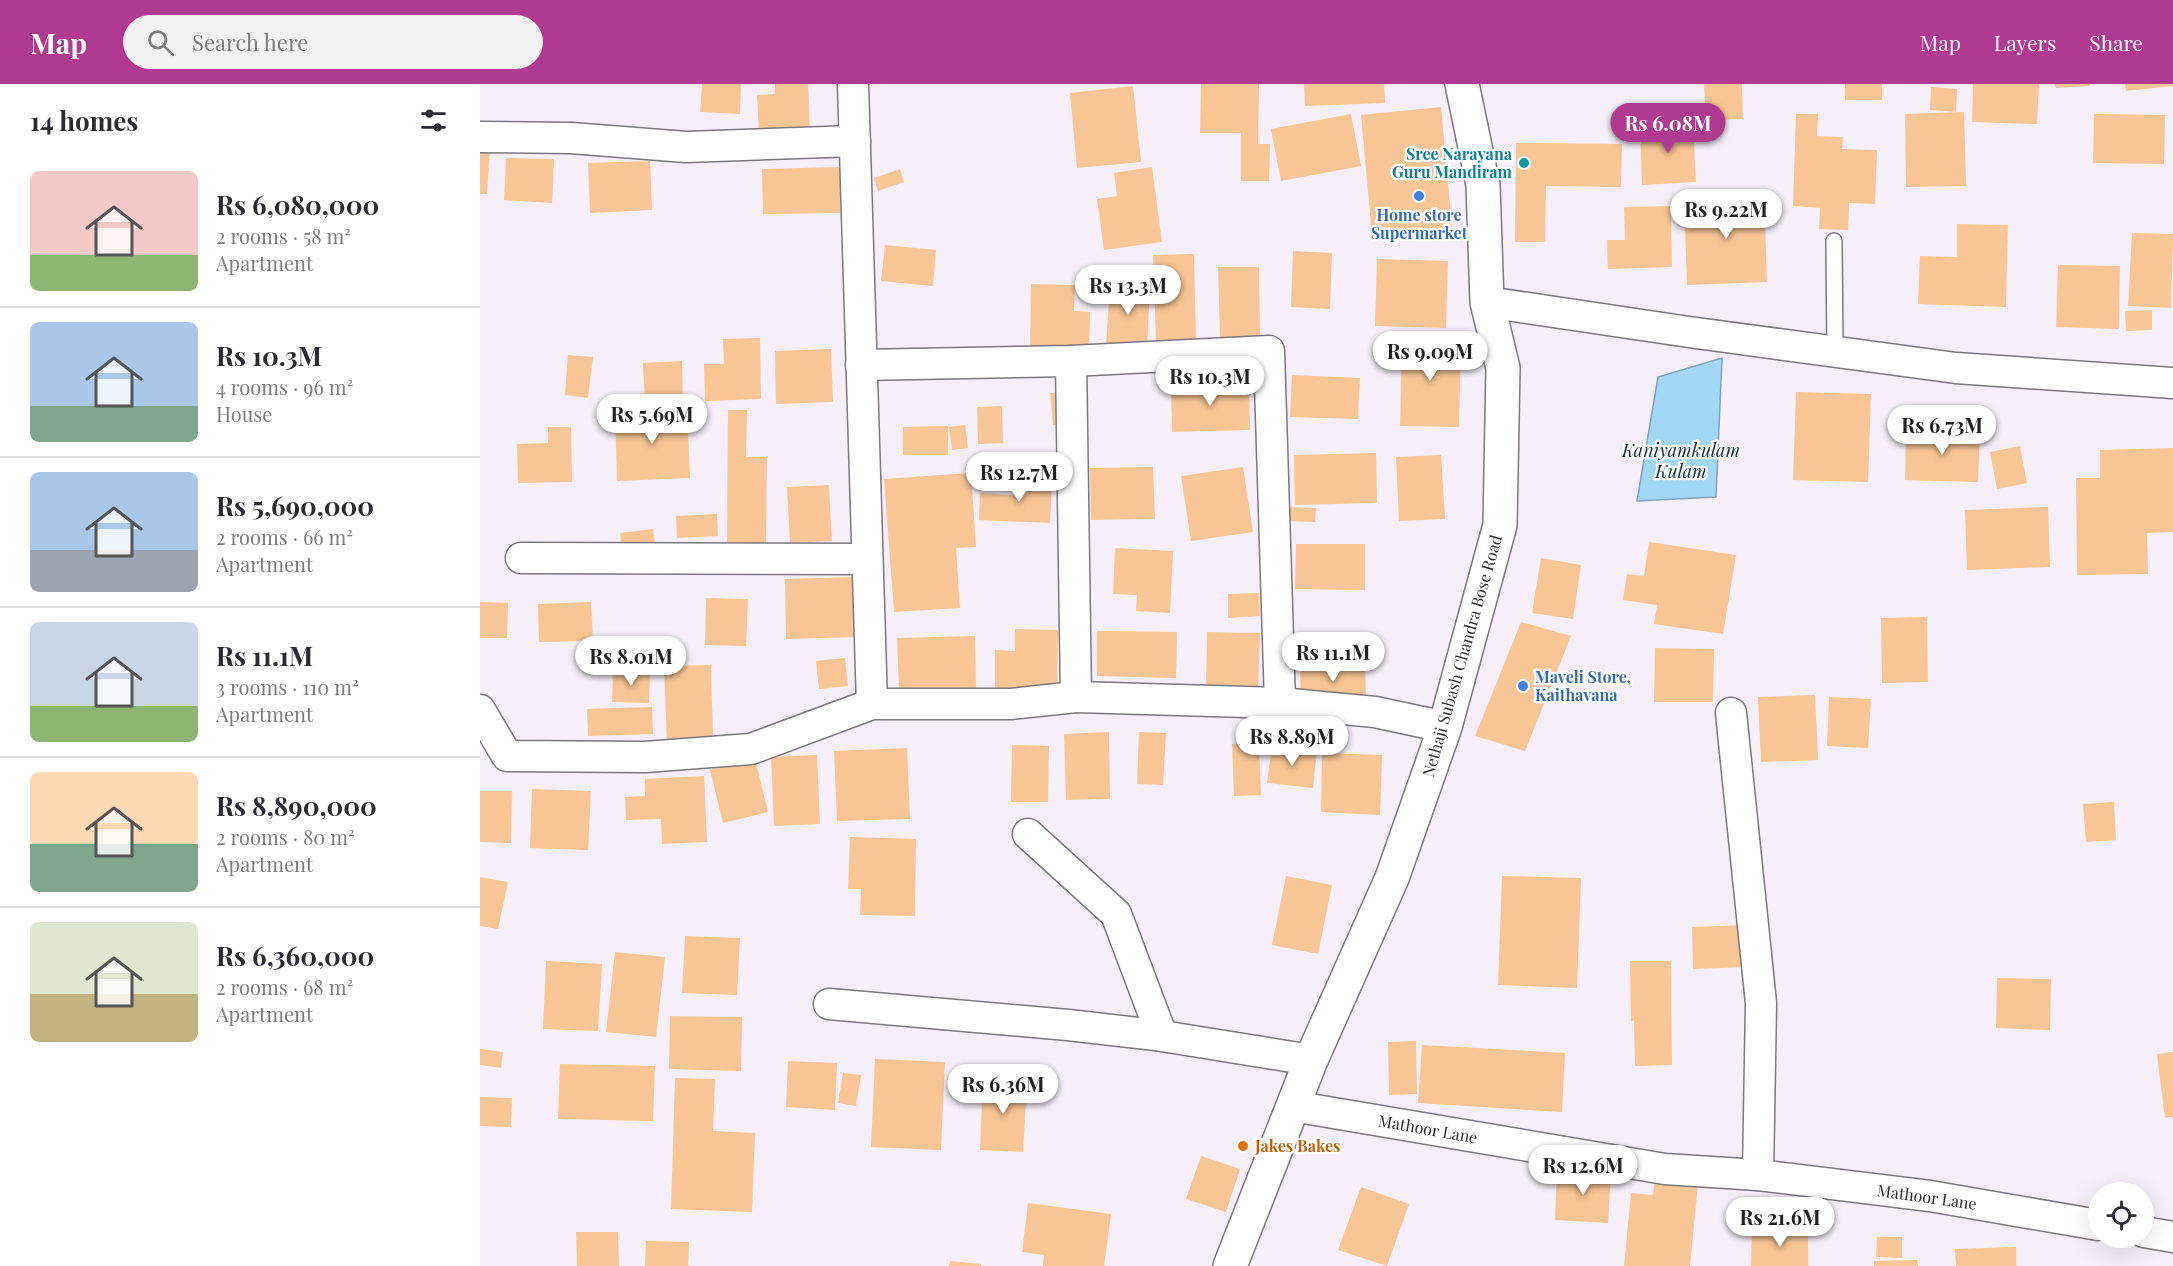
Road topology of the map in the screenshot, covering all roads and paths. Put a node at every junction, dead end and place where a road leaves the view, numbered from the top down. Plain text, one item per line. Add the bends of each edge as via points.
1 (853, 84) edge
2 (1462, 84) edge
3 (480, 137) edge
4 (855, 141) junction
5 (1834, 241) dead end
6 (1487, 302) junction
7 (1835, 352) junction
8 (1071, 362) junction
9 (861, 365) junction
10 (2173, 383) edge
11 (521, 558) dead end
12 (867, 559) junction
13 (1076, 697) junction
14 (1280, 703) junction
15 (872, 704) junction
16 (480, 710) edge
17 (1731, 713) dead end
18 (1445, 727) junction
19 (1029, 834) dead end
20 (829, 1004) dead end
21 (1162, 1036) junction
22 (1311, 1060) junction
23 (1292, 1106) junction
24 (1758, 1175) junction
25 (2088, 1223) edge
26 (2154, 1234) edge
27 (2173, 1237) edge
28 (1230, 1266) edge

1 - 4 street
2 - 6 main road, Nethaji Subash Chandra Bose Road via 1483,185
3 - 4 street via 571,138 686,147
4 - 9 street
5 - 7 lane
6 - 7 street
6 - 18 main road, Nethaji Subash Chandra Bose Road via 1503,368 1500,525
7 - 10 street via 1956,368
8 - 9 street
8 - 13 street
8 - 14 street via 1269,351
9 - 12 street
11 - 12 street
12 - 15 street
13 - 14 street
13 - 15 street via 1011,704
14 - 18 street via 1375,712
15 - 16 street via 751,749 645,757 507,756
17 - 24 street via 1761,1003
18 - 22 main road, Nethaji Subash Chandra Bose Road via 1392,878
19 - 21 street via 1116,914
20 - 21 street
21 - 22 street
22 - 23 main road, Nethaji Subash Chandra Bose Road
23 - 24 street, Mathoor Lane via 1665,1169
23 - 28 main road, Nethaji Subash Chandra Bose Road
24 - 25 street, Mathoor Lane via 1930,1196
26 - 27 street

